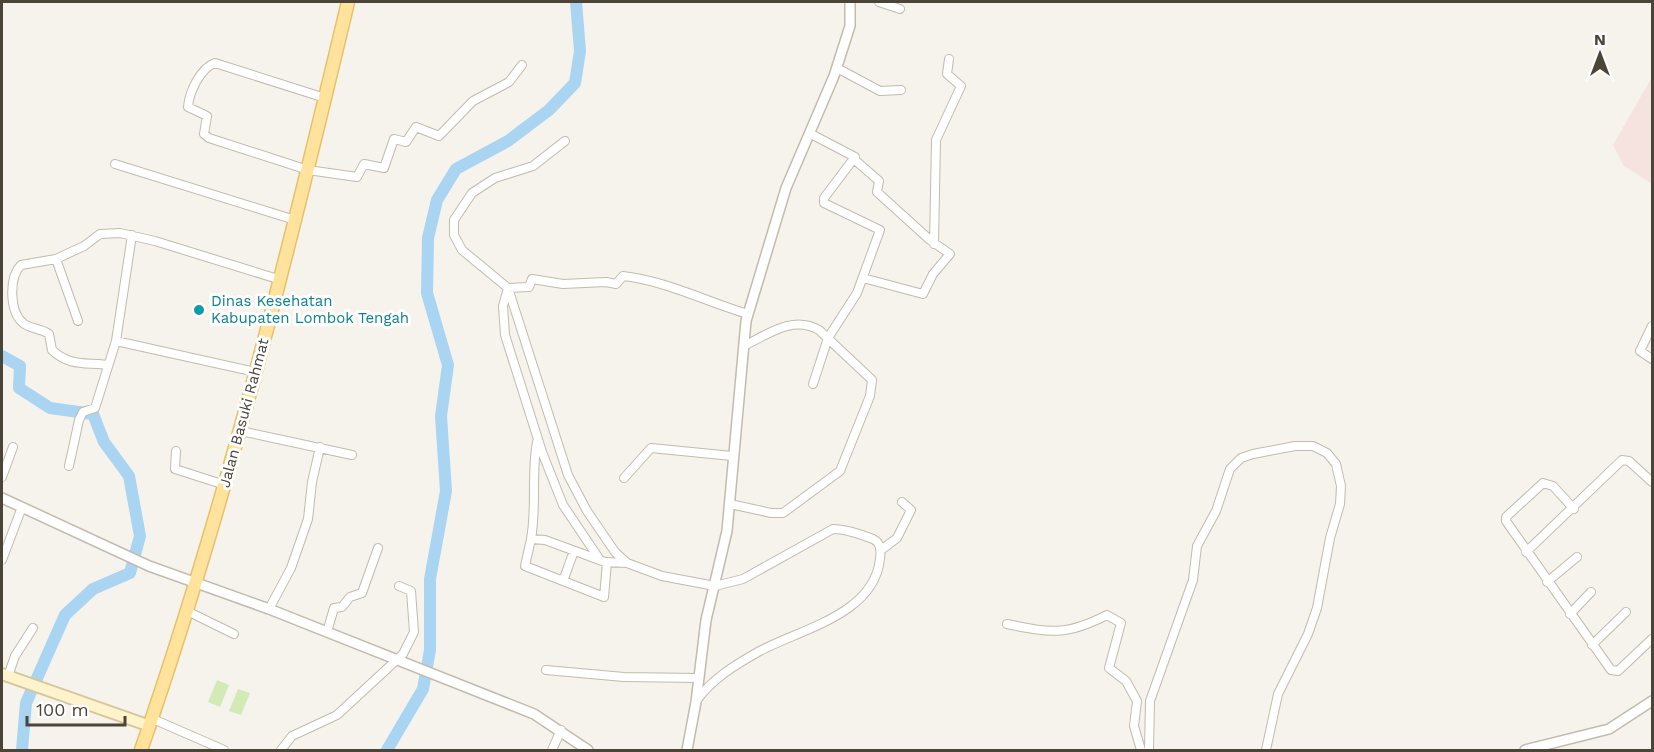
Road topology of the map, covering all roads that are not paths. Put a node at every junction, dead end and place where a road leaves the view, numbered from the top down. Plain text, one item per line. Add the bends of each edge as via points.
1 (348, 2) edge
2 (850, 2) edge
3 (879, 2) edge
4 (900, 9) dead end
5 (949, 59) dead end
6 (522, 65) dead end
7 (837, 68) junction
8 (901, 90) dead end
9 (325, 98) junction
10 (811, 134) junction
11 (565, 141) dead end
12 (855, 160) junction
13 (114, 164) dead end
14 (308, 170) junction
15 (295, 220) junction
16 (132, 235) junction
17 (934, 244) junction
18 (56, 259) junction
19 (863, 278) junction
20 (281, 280) junction
21 (508, 288) junction
22 (748, 314) junction
23 (78, 321) dead end
24 (1653, 326) edge
25 (828, 339) junction
26 (116, 341) junction
27 (744, 346) junction
28 (1653, 359) edge
29 (108, 365) junction
30 (256, 372) junction
31 (813, 384) dead end
32 (241, 431) junction
33 (538, 439) junction
34 (13, 447) dead end
35 (320, 447) junction
36 (176, 451) dead end
37 (352, 454) dead end
38 (732, 456) junction
39 (69, 466) dead end
40 (2, 477) edge
41 (624, 478) dead end
42 (1652, 481) edge
43 (225, 485) junction
44 (2, 498) edge
45 (902, 502) dead end
46 (730, 504) junction
47 (22, 507) junction
48 (1574, 509) junction
49 (531, 539) junction
50 (378, 548) dead end
51 (881, 550) junction
52 (574, 551) junction
53 (1526, 552) junction
54 (1577, 557) dead end
55 (2, 560) edge
56 (604, 561) junction
57 (627, 563) junction
58 (563, 581) junction
59 (1547, 582) junction
60 (196, 585) junction
61 (715, 585) junction
62 (399, 586) dead end
63 (1592, 592) dead end
64 (269, 609) junction
65 (187, 611) junction
66 (1626, 612) dead end
67 (1570, 614) junction
68 (1008, 624) dead end
69 (33, 628) dead end
70 (327, 632) junction
71 (234, 634) dead end
72 (1653, 639) edge
73 (1592, 645) junction
74 (398, 660) junction
75 (546, 670) dead end
76 (5, 675) edge
77 (698, 678) junction
78 (697, 700) junction
79 (1653, 700) edge
80 (151, 722) junction
81 (561, 730) junction
82 (141, 750) edge
83 (224, 750) edge
84 (281, 750) edge
85 (552, 750) edge
86 (588, 750) edge
87 (687, 750) edge
88 (1141, 750) edge
89 (1149, 750) edge
90 (1266, 750) edge
91 (1525, 750) edge

1 - 9 main road, Jalan Basuki Rahmat
2 - 7 street via 850,26
3 - 4 street
5 - 17 street via 947,74 961,86 936,140
6 - 14 street via 509,82 473,101 439,136 417,127 405,142 395,138 384,168 364,164 357,177
7 - 8 street via 880,91
7 - 10 street
9 - 14 main road, Jalan Basuki Rahmat
9 - 14 street via 214,63 194,86 188,103 188,108 207,116 207,137
10 - 12 street via 854,155
10 - 22 street via 782,201
11 - 21 street via 533,166 482,185 463,202 454,220 454,236 462,250
12 - 17 street via 879,182 877,192
12 - 19 street via 823,200 826,205 880,229
13 - 15 street
14 - 15 main road, Jalan Basuki Rahmat
15 - 20 main road, Jalan Basuki Rahmat
16 - 18 street via 100,234
16 - 20 street
16 - 26 street
17 - 19 street via 950,254 923,294
18 - 23 street
18 - 29 street via 26,263 18,268 13,295 18,317 28,327 49,334 52,350 67,361
19 - 25 street
20 - 30 main road, Jalan Basuki Rahmat
21 - 22 street via 529,287 532,279 563,284 616,284 623,276 663,284
21 - 33 street via 503,306 505,335
21 - 57 street via 572,484
22 - 27 street
24 - 28 street via 1640,351
25 - 27 street via 809,324 799,323
25 - 31 street
25 - 46 street via 872,380 846,461 840,471 783,513
26 - 29 street
26 - 30 street
27 - 38 street
29 - 39 street via 95,408 83,412 79,420
30 - 32 main road, Jalan Basuki Rahmat
32 - 35 street
32 - 43 main road, Jalan Basuki Rahmat
33 - 49 street
33 - 56 street via 563,505
34 - 40 street
35 - 37 street
35 - 64 street via 308,519 291,568
36 - 43 street via 175,469
38 - 41 street via 651,448
38 - 46 street
42 - 48 street via 1629,461 1622,460
43 - 60 main road, Jalan Basuki Rahmat
44 - 47 street
45 - 51 street via 911,510 897,538
46 - 61 street
47 - 55 street
47 - 60 street
48 - 53 street
48 - 53 street via 1553,486 1539,484 1506,518
49 - 52 street
49 - 58 street via 525,567
50 - 70 street via 362,593 334,608
51 - 61 street via 877,541 870,538 832,529 743,579
51 - 78 street via 874,582 855,603 757,652 714,680
52 - 56 street
52 - 58 street
53 - 59 street
54 - 59 street
56 - 57 street
56 - 58 street via 605,596
57 - 61 street via 662,576
59 - 67 street
60 - 64 street
60 - 65 main road, Jalan Basuki Rahmat
61 - 77 street
62 - 74 street via 412,593 414,626 411,643
63 - 67 street
64 - 70 street
65 - 71 street
65 - 80 main road, Jalan Basuki Rahmat
66 - 73 street
67 - 73 street
68 - 88 street via 1045,632 1079,630 1107,615 1121,623 1109,668 1126,681 1137,701 1134,726
69 - 76 street
70 - 74 street
72 - 73 street via 1616,673
74 - 81 street via 534,714
74 - 84 street via 337,714 292,736
75 - 77 street
76 - 80 main road
77 - 78 street
78 - 87 street
79 - 91 street via 1609,729
80 - 82 main road, Jalan Basuki Rahmat
80 - 83 street
81 - 85 street
81 - 86 street
89 - 90 street via 1150,701 1193,580 1197,546 1216,511 1230,469 1241,458 1260,452 1313,446 1328,453 1336,464 1340,504 1317,608 1278,694

